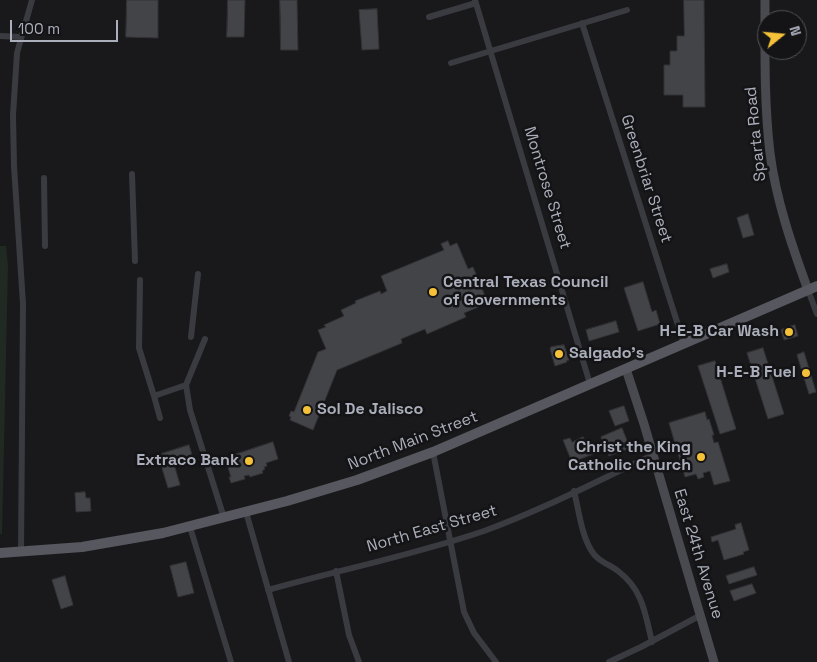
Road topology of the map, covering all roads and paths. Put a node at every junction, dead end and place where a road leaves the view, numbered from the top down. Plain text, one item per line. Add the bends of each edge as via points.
1 (32, 0) edge
2 (765, 0) edge
3 (476, 1) edge
4 (627, 10) dead end
5 (430, 17) dead end
6 (582, 23) junction
7 (0, 36) edge
8 (21, 37) junction
9 (491, 50) junction
10 (451, 63) dead end
11 (132, 174) dead end
12 (44, 178) dead end
13 (45, 246) dead end
14 (135, 261) dead end
15 (198, 274) dead end
16 (140, 280) dead end
17 (813, 288) edge
18 (817, 314) edge
19 (191, 337) dead end
20 (205, 339) dead end
21 (684, 344) junction
22 (626, 369) junction
23 (590, 384) junction
24 (186, 385) junction
25 (154, 396) junction
26 (160, 418) dead end
27 (433, 452) junction
28 (653, 455) junction
29 (574, 491) junction
30 (246, 512) junction
31 (224, 518) junction
32 (190, 527) junction
33 (450, 542) junction
34 (20, 552) junction
35 (0, 553) edge
36 (336, 571) junction
37 (268, 590) junction
38 (701, 615) junction
39 (652, 642) junction
40 (231, 662) edge
41 (289, 662) edge
42 (359, 662) edge
43 (496, 662) edge
44 (609, 662) edge
45 (714, 662) edge

1 - 8 street
2 - 17 street, Sparta Road via 765,103 770,155 790,235
3 - 5 street
3 - 9 street, Montrose Street
4 - 6 street
6 - 9 street
6 - 21 street, Greenbriar Street
7 - 8 street
8 - 34 street via 15,68 13,132 23,295
9 - 10 street
9 - 23 street, Montrose Street
11 - 14 street
12 - 13 street
15 - 19 street
16 - 25 street via 138,348
17 - 18 street
17 - 21 main road, North Main Street
20 - 24 street
21 - 22 main road, North Main Street
22 - 23 main road, North Main Street
22 - 28 street, East 24th Avenue
23 - 27 main road, North Main Street
24 - 25 street
24 - 31 street via 190,410
25 - 26 street
27 - 30 main road, North Main Street via 358,480
27 - 33 street
28 - 29 street, North East Street
28 - 38 street, East 24th Avenue
29 - 33 street, North East Street via 518,518
29 - 39 street via 591,551 631,581 644,610
30 - 31 main road, North Main Street
30 - 37 street
31 - 32 main road, North Main Street
32 - 34 main road, North Main Street via 95,545
32 - 40 street
33 - 36 street, North East Street
33 - 43 street via 464,612 474,633
34 - 35 main road, North Main Street
36 - 37 street, North East Street
36 - 42 street via 349,635
37 - 41 street
38 - 39 street
38 - 45 street, East 24th Avenue
39 - 44 street

